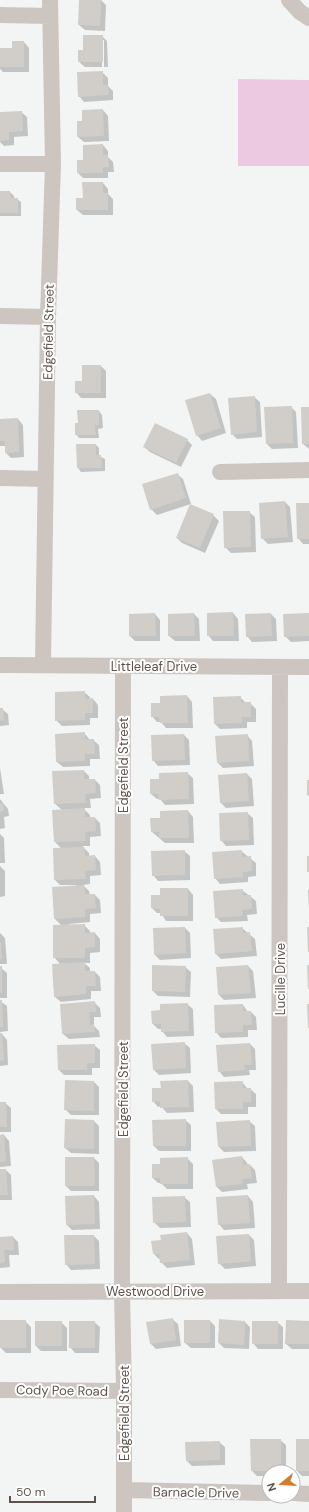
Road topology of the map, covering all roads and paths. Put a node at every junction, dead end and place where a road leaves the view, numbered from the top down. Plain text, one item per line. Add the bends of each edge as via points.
1 (289, 0) edge
2 (50, 8) edge
3 (0, 15) edge
4 (309, 18) edge
5 (0, 164) edge
6 (52, 164) junction
7 (0, 316) edge
8 (48, 317) junction
9 (309, 470) edge
10 (220, 472) dead end
11 (0, 478) edge
12 (46, 478) junction
13 (0, 665) edge
14 (43, 665) junction
15 (124, 666) junction
16 (280, 667) junction
17 (309, 667) edge
18 (122, 1291) junction
19 (279, 1291) junction
20 (309, 1291) edge
21 (0, 1292) edge
22 (0, 1390) edge
23 (124, 1391) junction
24 (124, 1490) junction
25 (261, 1493) edge
26 (124, 1512) edge

1 - 4 street
2 - 3 street
2 - 6 street, Edgefield Street
5 - 6 street
6 - 8 street, Edgefield Street
7 - 8 street
8 - 12 street, Edgefield Street
9 - 10 street
11 - 12 street
12 - 14 street, Edgefield Street
13 - 14 street, Littleleaf Drive
14 - 15 street, Littleleaf Drive
15 - 16 street, Littleleaf Drive
15 - 18 street, Edgefield Street
16 - 17 street, Littleleaf Drive
16 - 19 street, Lucille Drive
18 - 19 street, Westwood Drive
18 - 21 street, Westwood Drive
18 - 23 street, Edgefield Street
19 - 20 street, Westwood Drive
22 - 23 street, Cody Poe Road
23 - 24 street, Edgefield Street
24 - 25 street, Barnacle Drive
24 - 26 street, Edgefield Street

